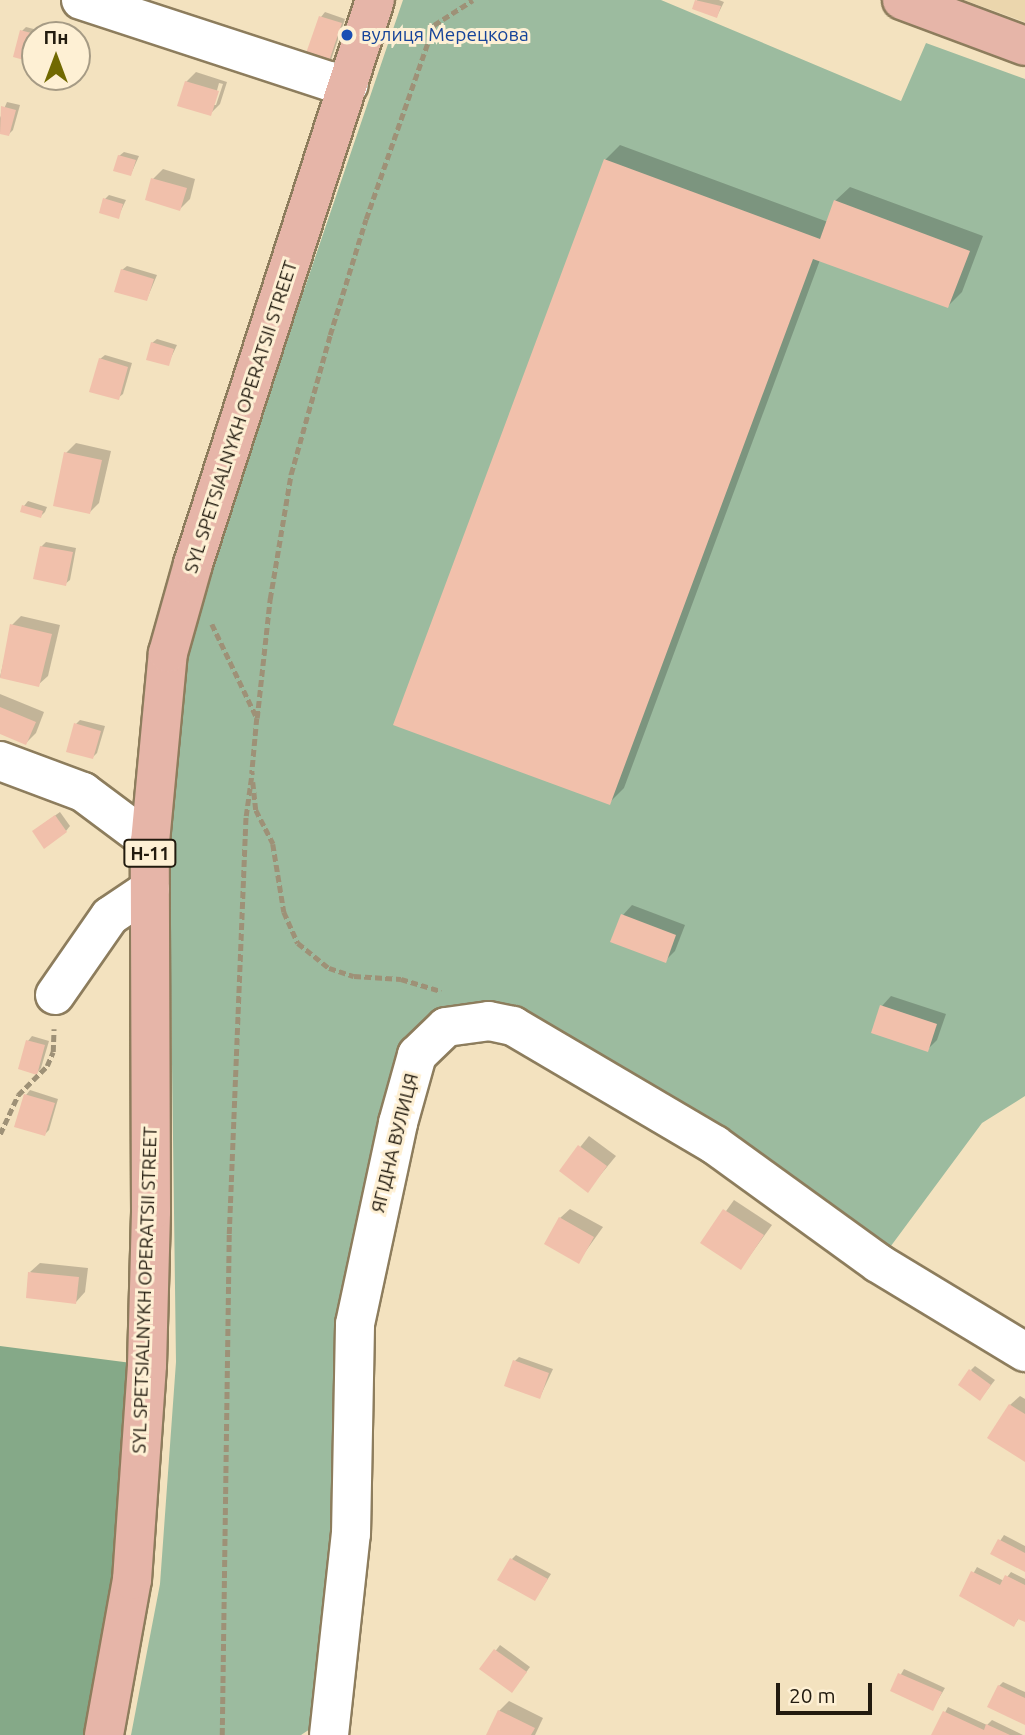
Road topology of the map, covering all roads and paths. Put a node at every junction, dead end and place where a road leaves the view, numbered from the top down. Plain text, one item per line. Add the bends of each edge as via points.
1 (80, 0) edge
2 (375, 0) edge
3 (473, 0) edge
4 (902, 0) edge
5 (1025, 46) edge
6 (349, 85) junction
7 (209, 615) dead end
8 (257, 718) junction
9 (0, 761) edge
10 (252, 772) junction
11 (150, 842) junction
12 (150, 889) junction
13 (452, 994) dead end
14 (55, 995) joint
15 (0, 1134) edge
16 (1025, 1352) edge
17 (104, 1735) edge
18 (222, 1735) edge
19 (329, 1735) edge

1 - 6 street
2 - 6 main road, SYL SPETSIALNYKH OPERATSII STREET / Н-11
3 - 8 path via 434,25 330,335 291,474 270,599
4 - 5 main road
6 - 11 main road, SYL SPETSIALNYKH OPERATSII STREET / Н-11 via 167,653
7 - 8 path
8 - 10 path
9 - 11 street via 83,792
10 - 13 path via 256,810 273,844 284,912 298,943 329,968 354,976 401,979
10 - 18 path via 229,1234
11 - 12 main road, SYL SPETSIALNYKH OPERATSII STREET / Н-11
12 - 14 street via 110,916
12 - 17 main road, SYL SPETSIALNYKH OPERATSII STREET / Н-11 via 147,1364 132,1580
14 - 15 path via 47,1066 18,1095
16 - 19 street, ЯГІДНА ВУЛИЦЯ via 878,1262 715,1144 513,1026 489,1021 446,1027 417,1055 355,1324 351,1534

